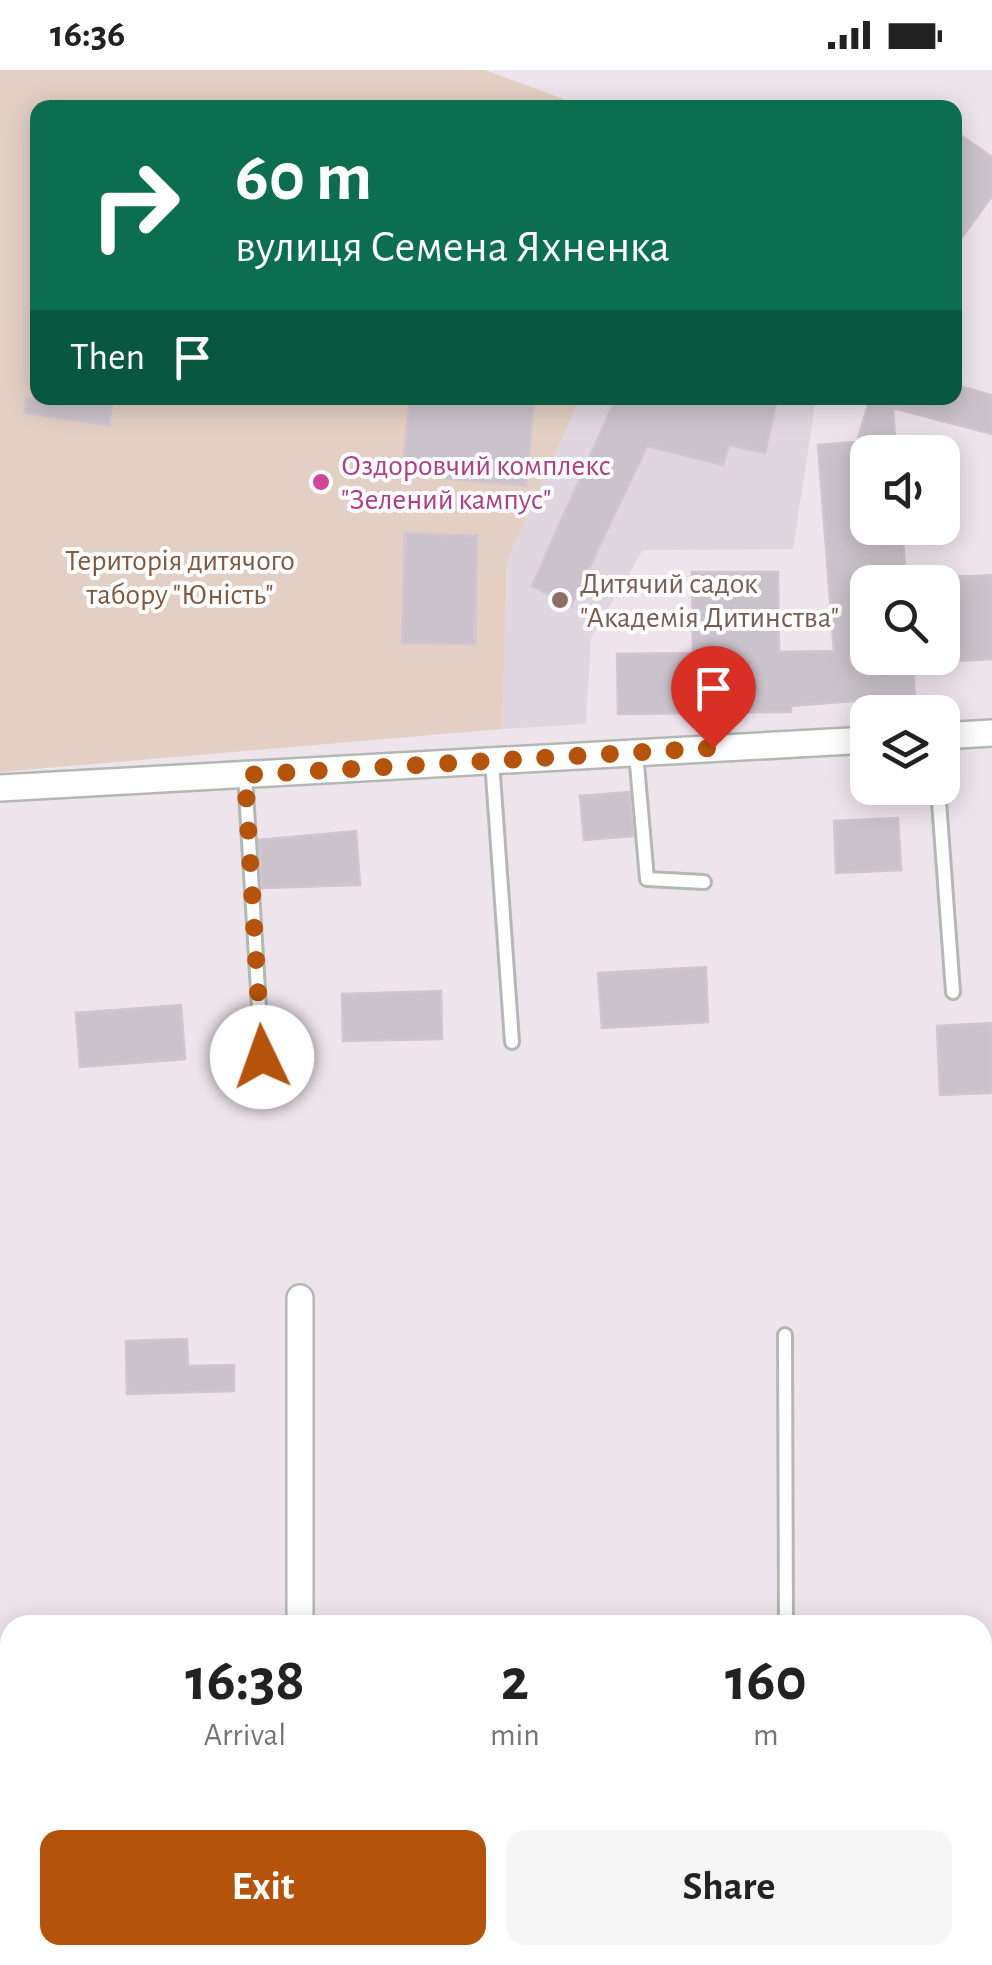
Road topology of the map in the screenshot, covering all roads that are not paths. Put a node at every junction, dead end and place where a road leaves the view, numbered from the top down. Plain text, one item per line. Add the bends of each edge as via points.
1 (992, 733) edge
2 (960, 735) edge
3 (850, 741) edge
4 (636, 753) junction
5 (492, 761) junction
6 (245, 775) junction
7 (0, 788) edge
8 (939, 805) edge
9 (704, 882) dead end
10 (953, 992) dead end
11 (512, 1042) dead end
12 (262, 1057) dead end
13 (300, 1298) dead end
14 (785, 1335) dead end
15 (300, 1615) edge
16 (786, 1615) edge

1 - 2 street
3 - 4 street
4 - 5 street
4 - 9 lane via 647,880
5 - 6 street
5 - 11 lane
6 - 7 street
6 - 12 lane
8 - 10 lane
13 - 15 street
14 - 16 lane

